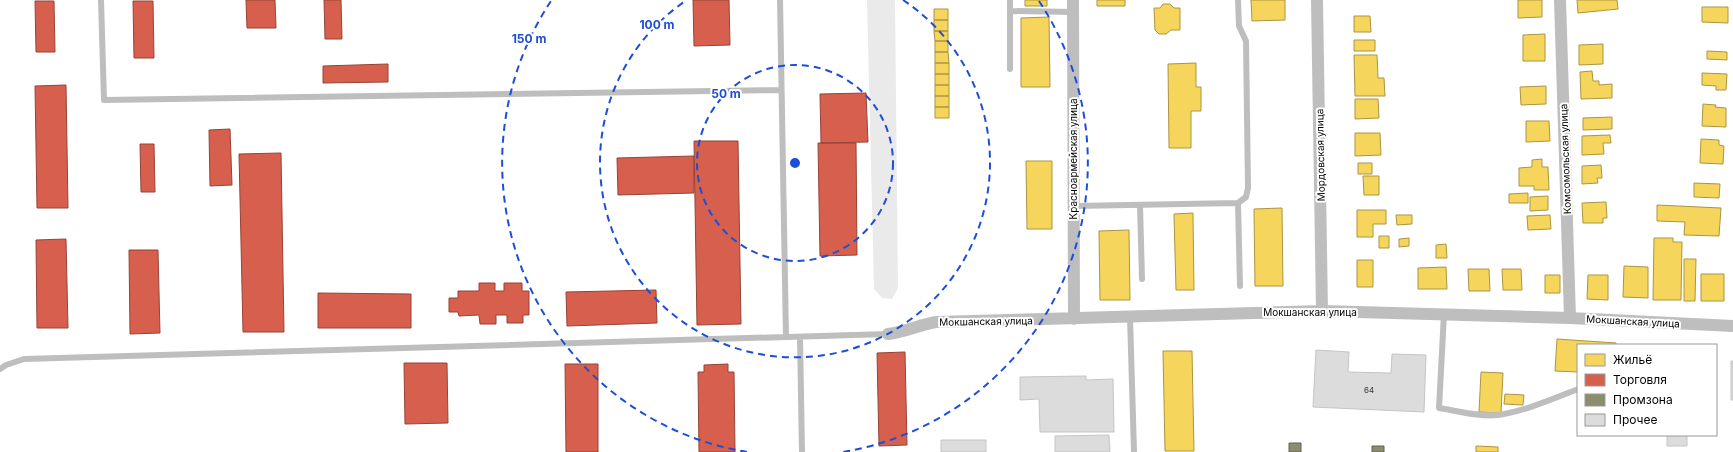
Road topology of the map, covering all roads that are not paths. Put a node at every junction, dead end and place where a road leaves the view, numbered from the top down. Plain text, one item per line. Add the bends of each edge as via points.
1 (101, 0) edge
2 (780, 0) edge
3 (1010, 0) edge
4 (1238, 0) edge
5 (1317, 0) edge
6 (1560, 0) edge
7 (1073, 6) edge
8 (1010, 11) junction
9 (1010, 69) dead end
10 (781, 90) junction
11 (1238, 203) junction
12 (1140, 205) junction
13 (1074, 206) junction
14 (1142, 279) dead end
15 (1240, 286) dead end
16 (1322, 311) junction
17 (1444, 314) junction
18 (1130, 317) junction
19 (1570, 318) junction
20 (1074, 319) junction
21 (1733, 326) edge
22 (888, 334) joint
23 (786, 337) junction
24 (800, 337) junction
25 (0, 369) edge
26 (1577, 389) edge
27 (802, 452) edge
28 (1134, 452) edge

1 - 10 lane via 104,100
2 - 10 lane
3 - 8 lane
4 - 11 lane via 1239,26 1246,41 1248,188 1246,197
5 - 16 street, Мордовская улица
6 - 19 street, Комсомольская улица
7 - 8 lane
7 - 13 street, Красноармейская улица
8 - 9 lane
10 - 23 lane
11 - 12 lane
11 - 15 lane
12 - 13 lane
12 - 14 lane
13 - 20 street, Красноармейская улица
16 - 17 street, Мокшанская улица
16 - 18 street, Мокшанская улица
17 - 19 street, Мокшанская улица
17 - 26 lane via 1439,408 1498,415
18 - 20 street, Мокшанская улица
18 - 28 lane
19 - 21 street, Мокшанская улица
20 - 22 street, Мокшанская улица via 936,322 920,325 902,333
22 - 24 lane
23 - 24 lane
23 - 25 lane via 24,359
24 - 27 lane

